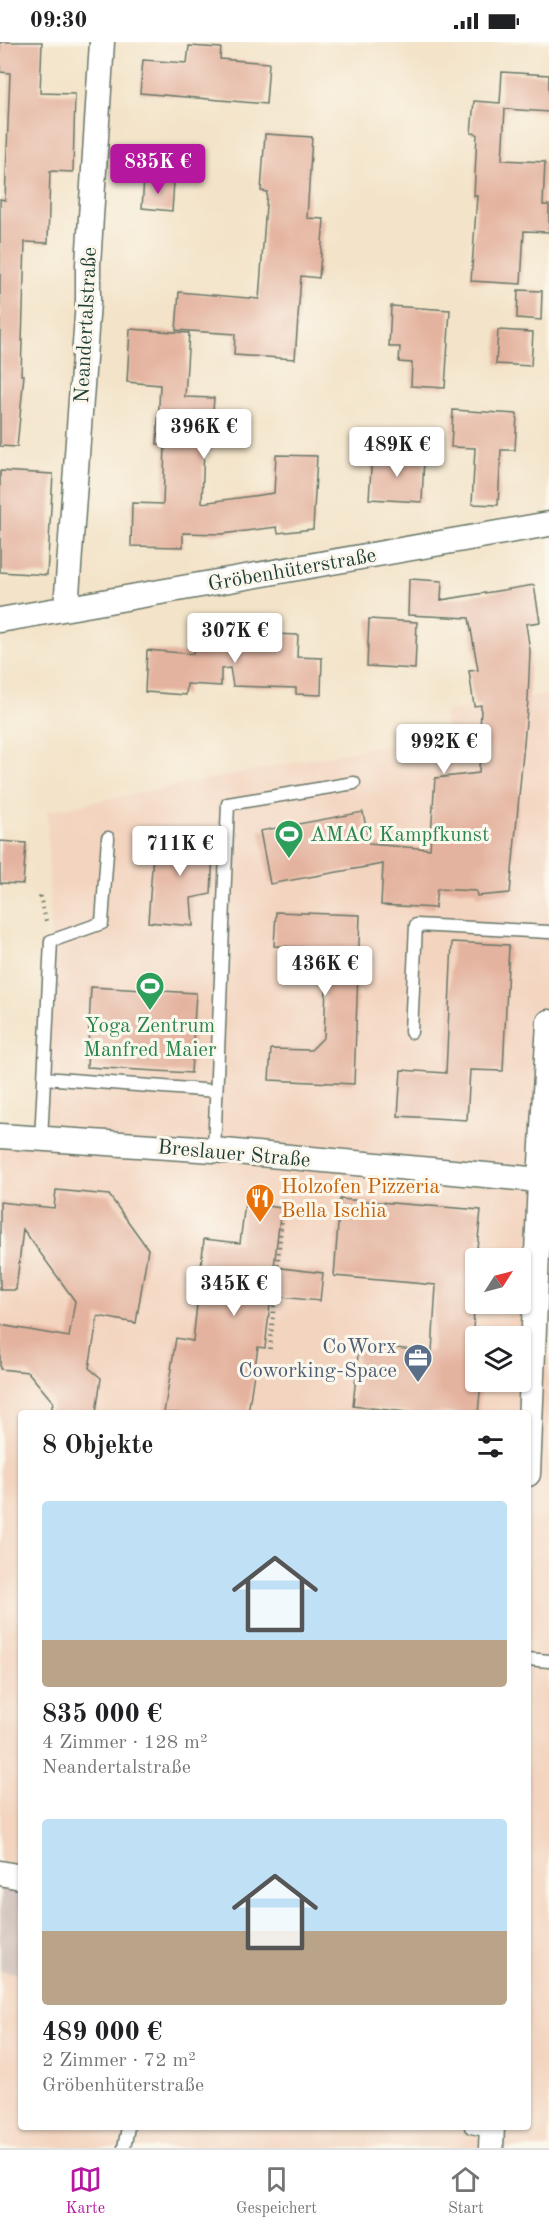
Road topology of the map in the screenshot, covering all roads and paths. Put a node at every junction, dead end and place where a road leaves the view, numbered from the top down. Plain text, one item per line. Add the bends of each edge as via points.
1 (102, 42) edge
2 (549, 524) edge
3 (66, 608) junction
4 (0, 620) edge
5 (354, 783) dead end
6 (108, 838) dead end
7 (549, 932) edge
8 (549, 1022) edge
9 (411, 1032) dead end
10 (548, 1072) edge
11 (44, 1078) junction
12 (216, 1091) junction
13 (0, 1136) edge
14 (41, 1140) junction
15 (214, 1150) junction
16 (288, 1157) junction
17 (540, 1180) junction
18 (270, 1349) dead end
19 (531, 1410) edge
20 (531, 1659) edge
21 (549, 1661) edge
22 (0, 1873) edge
23 (18, 1876) edge
24 (127, 2130) edge
25 (124, 2148) edge

1 - 3 street, Neandertalstraße
2 - 3 street, Gröbenhüterstraße
3 - 4 street, Gröbenhüterstraße
5 - 12 lane via 228,804
6 - 11 lane via 102,923 51,941
7 - 9 lane via 416,926
8 - 10 street
10 - 17 street
11 - 12 lane
11 - 14 lane
12 - 15 lane
13 - 14 street, Breslauer Straße
14 - 15 street, Breslauer Straße
15 - 16 street, Breslauer Straße
16 - 17 street, Breslauer Straße
16 - 18 path
17 - 19 street
20 - 21 lane
22 - 23 street
24 - 25 lane

